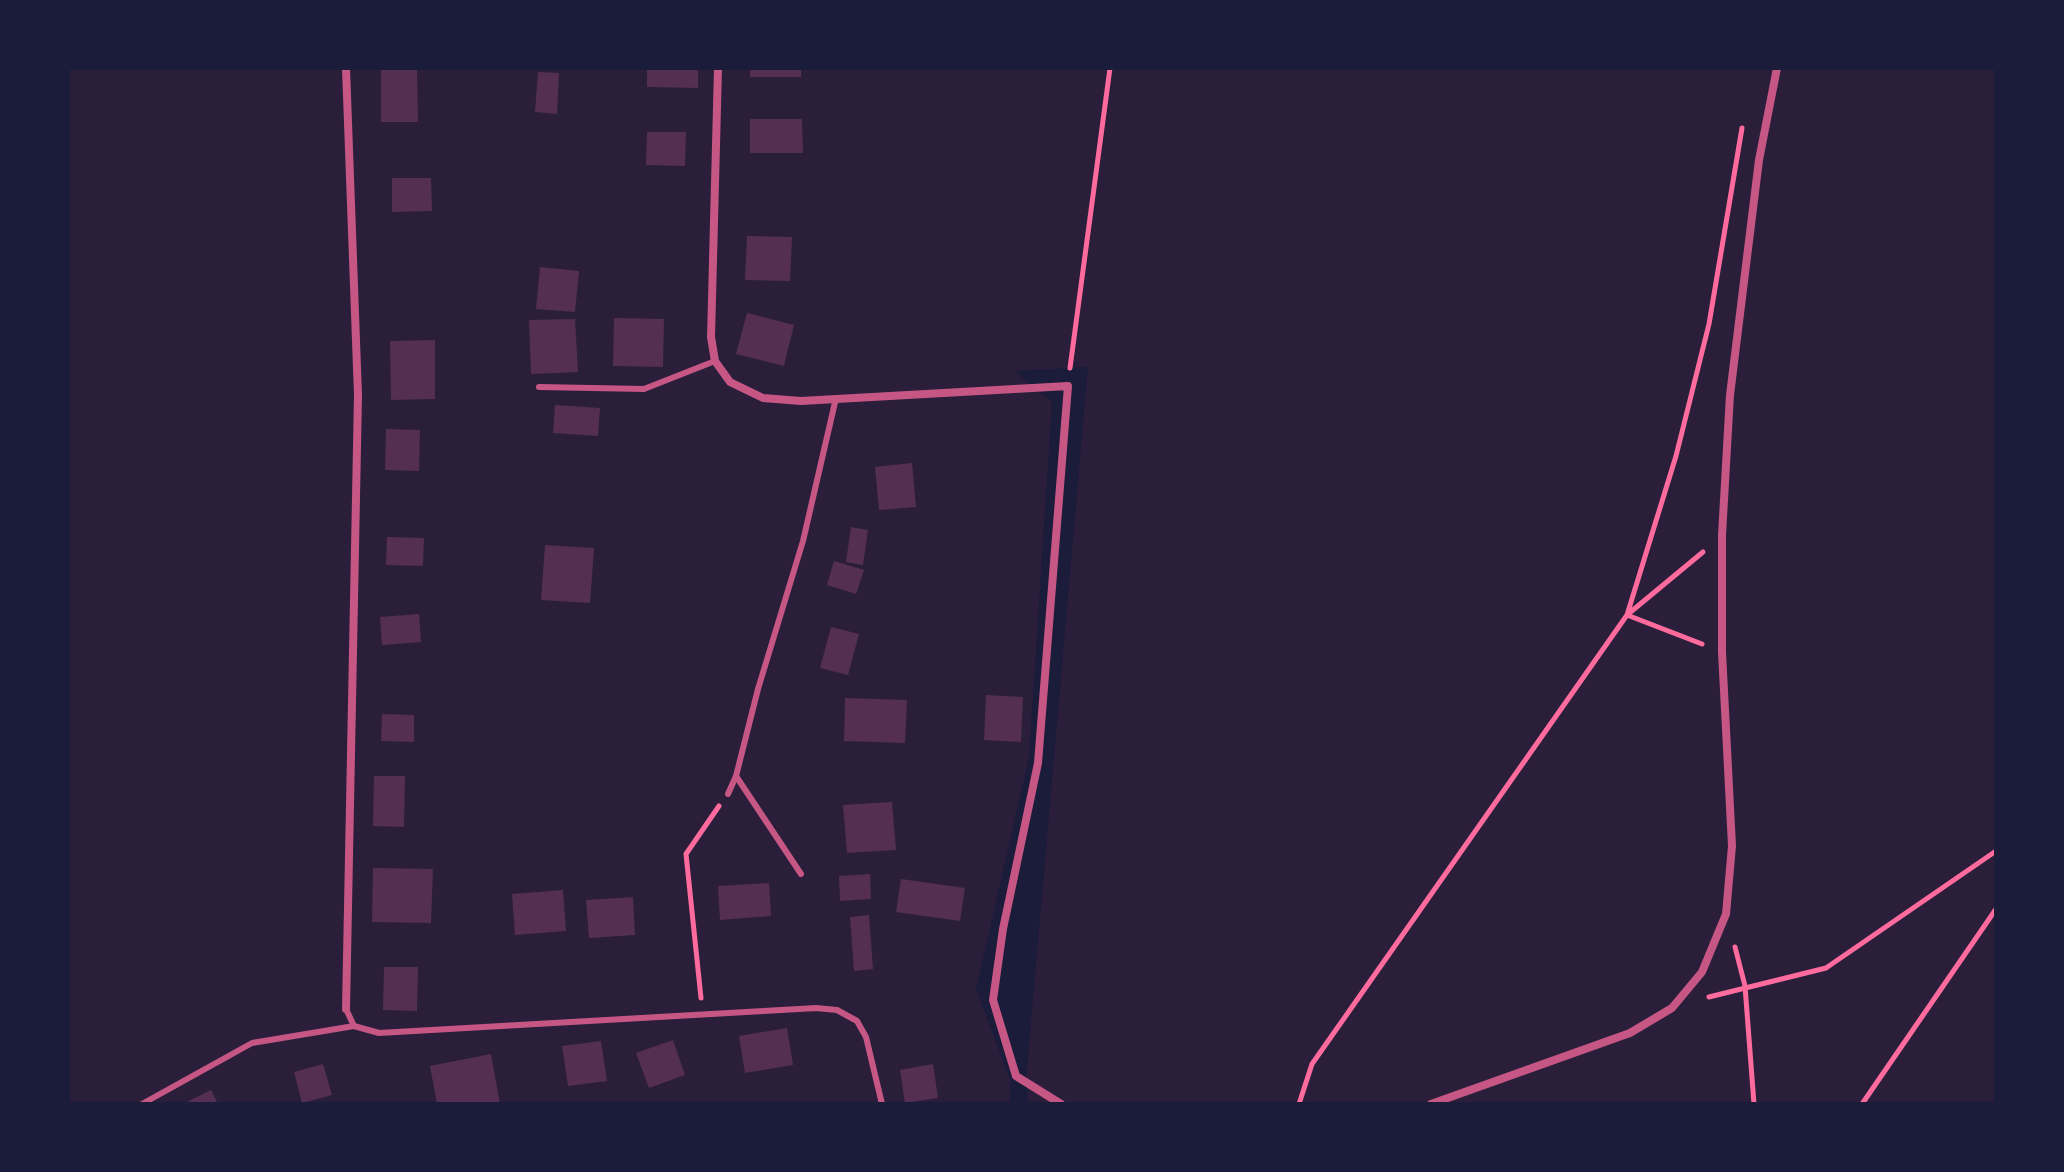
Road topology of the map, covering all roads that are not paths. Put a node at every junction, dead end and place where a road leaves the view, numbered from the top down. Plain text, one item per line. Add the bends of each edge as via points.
1 (346, 68) edge
2 (718, 68) edge
3 (1777, 68) edge
4 (715, 361) junction
5 (539, 387) dead end
6 (836, 398) junction
7 (736, 776) junction
8 (728, 794) road end
9 (801, 874) dead end
10 (346, 1009) joint
11 (354, 1026) junction
12 (142, 1104) edge
13 (882, 1104) edge
14 (1061, 1104) edge
15 (1431, 1104) edge

1 - 10 street via 358,395
2 - 4 street via 711,337
3 - 15 street via 1759,160 1730,395 1722,535 1732,846 1726,914 1702,972 1672,1008 1630,1033
4 - 5 lane via 644,389
4 - 6 street via 730,382 763,398
6 - 7 lane via 803,541
6 - 14 street via 1068,386 1038,763 993,1000 1016,1076
7 - 8 lane
7 - 9 lane
10 - 11 lane
11 - 12 lane via 252,1043
11 - 13 lane via 379,1033 837,1010 857,1021 866,1037

